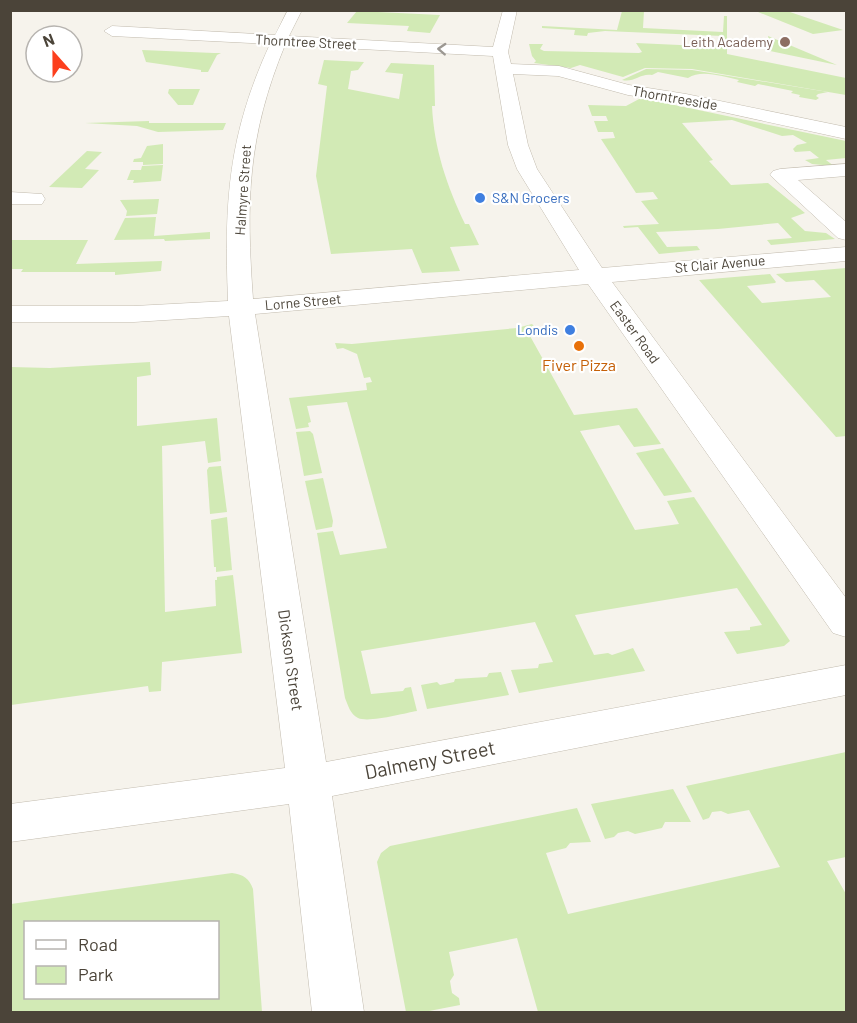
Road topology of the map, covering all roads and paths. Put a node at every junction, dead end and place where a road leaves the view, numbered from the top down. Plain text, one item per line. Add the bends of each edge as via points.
1 (296, 10) edge
2 (510, 10) edge
3 (112, 31) dead end
4 (278, 41) junction
5 (502, 60) junction
6 (846, 133) edge
7 (846, 170) edge
8 (10, 198) edge
9 (34, 199) dead end
10 (846, 233) edge
11 (846, 254) edge
12 (594, 275) junction
13 (240, 308) junction
14 (10, 315) edge
15 (846, 624) edge
16 (846, 680) edge
17 (309, 783) junction
18 (10, 823) edge
19 (338, 1012) edge

1 - 4 street, Halmyre Street
2 - 5 street, Easter Road
3 - 4 street, Thorntree Street
5 -> 4 street, Thorntree Street
4 - 13 street, Halmyre Street via 242,159
5 - 6 street, Thorntreeside via 559,70 628,90
5 - 12 street, Easter Road via 518,145 527,169
7 - 10 street via 780,175
8 - 9 street
11 - 12 street, St Clair Avenue
12 - 13 street, Lorne Street
12 - 15 street, Easter Road
13 - 14 street, Lorne Street
13 - 17 street, Dickson Street
16 - 17 street, Dalmeny Street
17 - 18 street, Dalmeny Street
17 - 19 street, Dickson Street

